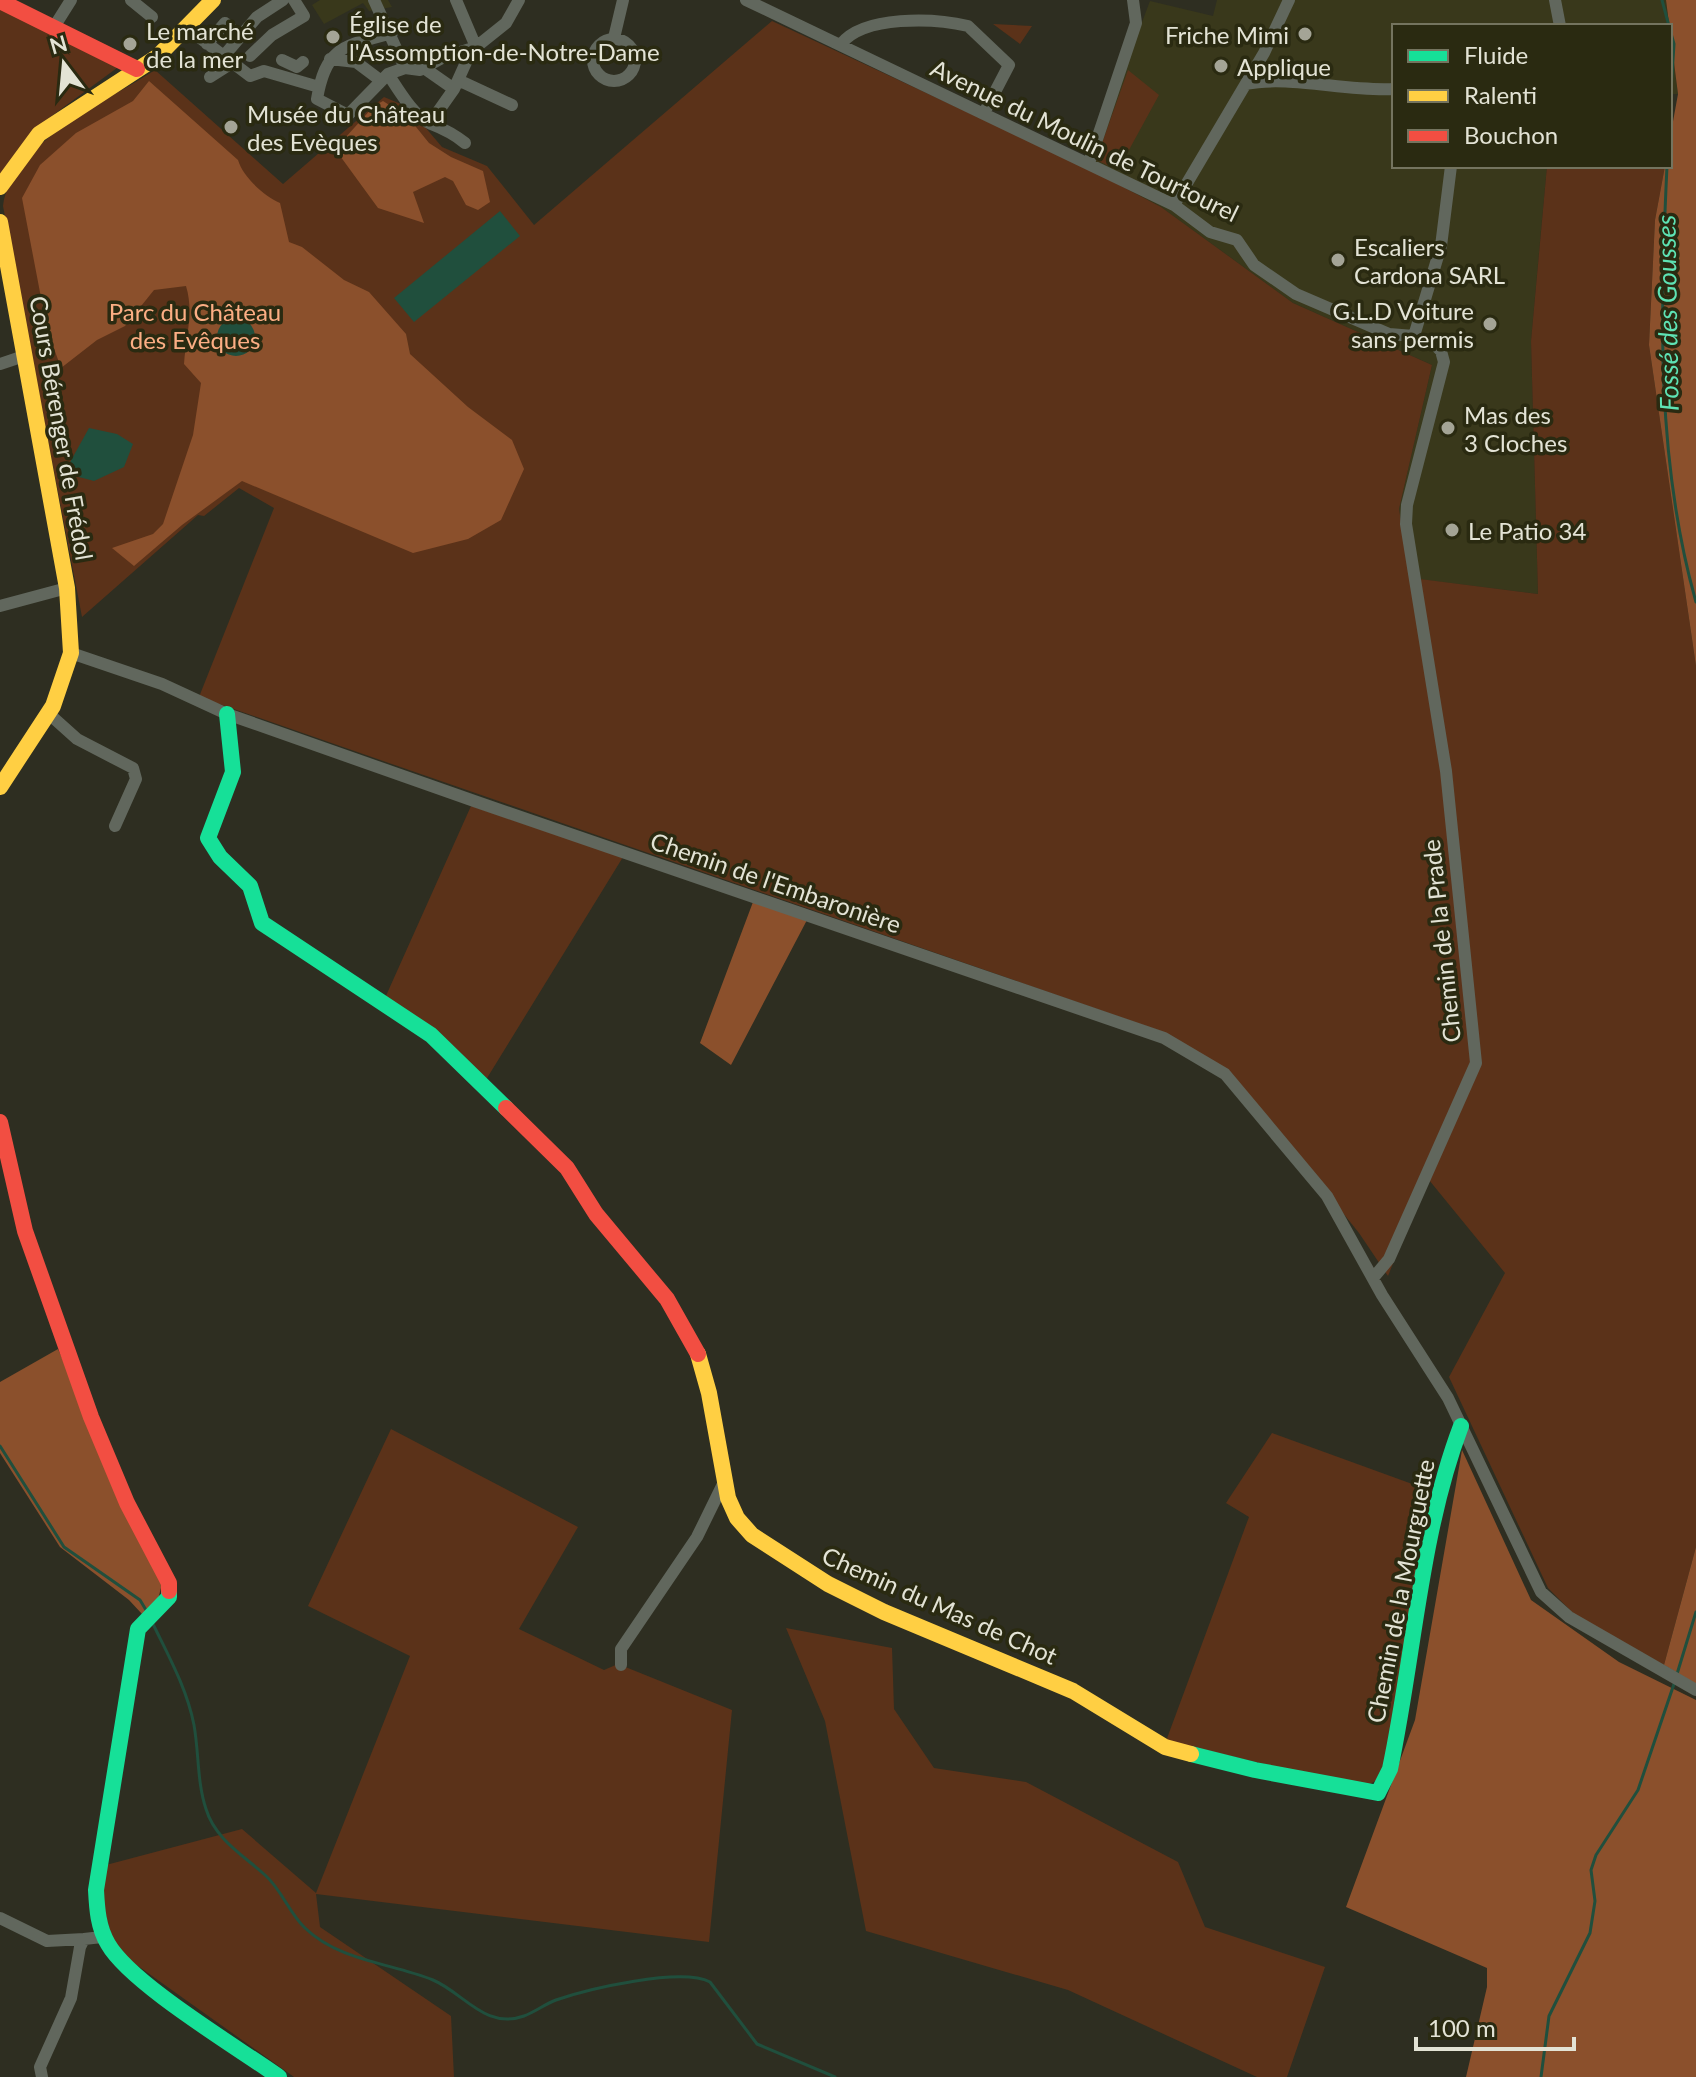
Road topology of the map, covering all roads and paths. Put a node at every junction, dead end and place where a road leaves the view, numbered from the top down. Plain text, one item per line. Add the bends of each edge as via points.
1 (71, 0) edge
2 (131, 0) edge
3 (213, 0) edge
4 (283, 0) edge
5 (374, 0) edge
6 (456, 0) edge
7 (519, 0) edge
8 (623, 0) edge
9 (746, 0) edge
10 (1133, 0) edge
11 (1289, 0) edge
12 (1555, 0) edge
13 (0, 1) edge
14 (300, 4) edge
15 (152, 17) dead end
16 (1560, 24) edge
17 (54, 27) junction
18 (187, 28) junction
19 (392, 33) junction
20 (240, 37) junction
21 (614, 38) dead end
22 (207, 44) junction
23 (841, 44) junction
24 (474, 48) junction
25 (250, 56) dead end
26 (330, 59) junction
27 (282, 60) dead end
28 (1259, 61) junction
29 (303, 62) dead end
30 (231, 63) junction
31 (405, 68) junction
32 (424, 68) junction
33 (137, 69) junction
34 (379, 75) junction
35 (210, 77) dead end
36 (1275, 81) junction
37 (1246, 84) junction
38 (456, 85) junction
39 (1392, 89) edge
40 (318, 93) junction
41 (512, 105) dead end
42 (984, 113) junction
43 (430, 123) junction
44 (465, 143) dead end
45 (1089, 163) junction
46 (1451, 168) edge
47 (0, 187) edge
48 (1174, 205) junction
49 (0, 222) edge
50 (1414, 336) junction
51 (24, 356) junction
52 (0, 364) edge
53 (1414, 579) joint
54 (67, 588) junction
55 (0, 606) edge
56 (70, 648) junction
57 (48, 713) junction
58 (227, 714) junction
59 (0, 787) edge
60 (115, 826) dead end
61 (0, 1122) edge
62 (1374, 1277) junction
63 (1461, 1426) junction
64 (724, 1482) junction
65 (621, 1665) dead end
66 (1696, 1690) edge
67 (1378, 1793) joint
68 (0, 1918) edge
69 (102, 1937) junction
70 (84, 1939) junction
71 (42, 2077) edge
72 (279, 2077) edge

1 - 17 street
2 - 15 street
3 - 18 street
4 - 20 street via 257,17
5 - 19 street
6 - 24 street
7 - 24 street via 506,23
8 - 21 street
9 - 23 street, Avenue du Moulin de Tourtourel
10 - 45 street via 1136,23
11 - 28 street
12 - 16 street
13 - 17 street
14 - 25 street via 293,25 272,35
17 - 33 street
18 - 22 street
18 - 33 street
19 - 26 street via 351,44
19 - 31 street
20 - 22 street via 225,23
20 - 30 street
22 - 30 street
23 - 42 street, Avenue du Moulin de Tourtourel
23 - 42 street via 884,21 968,26 1009,65
24 - 32 street
24 - 38 street
26 - 34 street via 356,62
26 - 40 street via 321,72
27 - 29 street via 297,67
28 - 36 street
28 - 37 street
30 - 35 street
30 - 40 street via 250,76 264,71
31 - 32 street
31 - 34 street
32 - 38 street
33 - 47 street via 39,134
34 - 40 street via 348,115
34 - 43 street
36 - 37 street
36 - 39 street
37 - 48 street
38 - 41 street
38 - 43 street
42 - 45 street, Avenue du Moulin de Tourtourel
43 - 44 street via 442,125
45 - 48 street, Avenue du Moulin de Tourtourel
46 - 50 street via 1441,246
48 - 50 street, Avenue du Moulin de Tourtourel via 1210,232 1237,240 1254,265 1296,294 1389,334
49 - 51 street, Cours Bérenger de Frédol
50 - 53 street, Avenue du Moulin de Tourtourel via 1432,342 1444,362 1407,505
51 - 52 street
51 - 54 street, Cours Bérenger de Frédol
53 - 62 street, Chemin de la Prade via 1446,771 1476,1063 1389,1259
54 - 55 street
54 - 56 street, Cours Bérenger de Frédol
56 - 57 street via 65,677
56 - 58 street, Chemin de l'Embaronière
57 - 59 street
57 - 60 street via 77,739 135,771
58 - 62 street, Chemin de l'Embaronière via 1164,1038 1225,1074 1327,1196
58 - 64 street, Chemin du Mas de Chot via 233,775 209,825 213,849 250,886 262,923 431,1035 567,1168 596,1214 667,1299 696,1347
61 - 69 street via 25,1231 91,1417 169,1583 169,1597 138,1629 96,1890
62 - 63 street
63 - 66 street via 1541,1592 1569,1617
63 - 67 street, Chemin de la Mourguette via 1427,1561 1390,1769
64 - 65 street via 697,1537 621,1649
64 - 67 street, Chemin du Mas de Chot via 744,1528 790,1562 884,1612 1073,1691 1165,1747
68 - 70 street via 47,1941
69 - 70 street
69 - 72 street via 130,1972
70 - 71 street via 71,1998 40,2067

